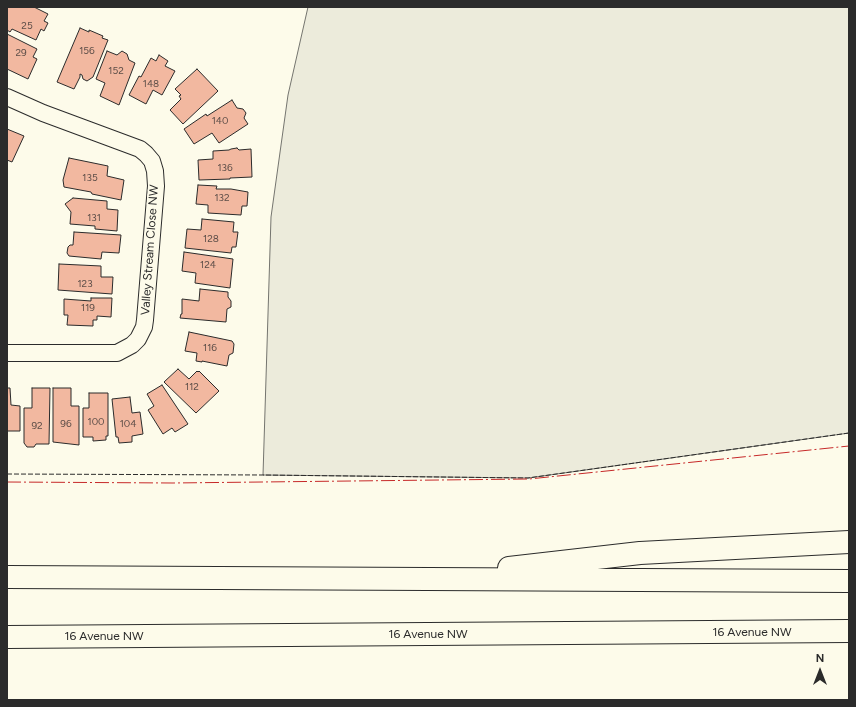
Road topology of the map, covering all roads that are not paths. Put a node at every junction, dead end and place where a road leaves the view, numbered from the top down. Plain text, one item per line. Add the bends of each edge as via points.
1 (7, 97) edge
2 (7, 353) edge
3 (849, 542) edge
4 (7, 577) edge
5 (403, 579) junction
6 (849, 581) edge
7 (849, 631) edge
8 (7, 637) edge

1 - 2 street, Valley Stream Close NW via 140,149 152,161 156,186 145,320 138,339 117,353
3 - 5 highway via 640,553
4 - 5 highway
5 - 6 highway
7 - 8 highway, 16 Avenue NW

